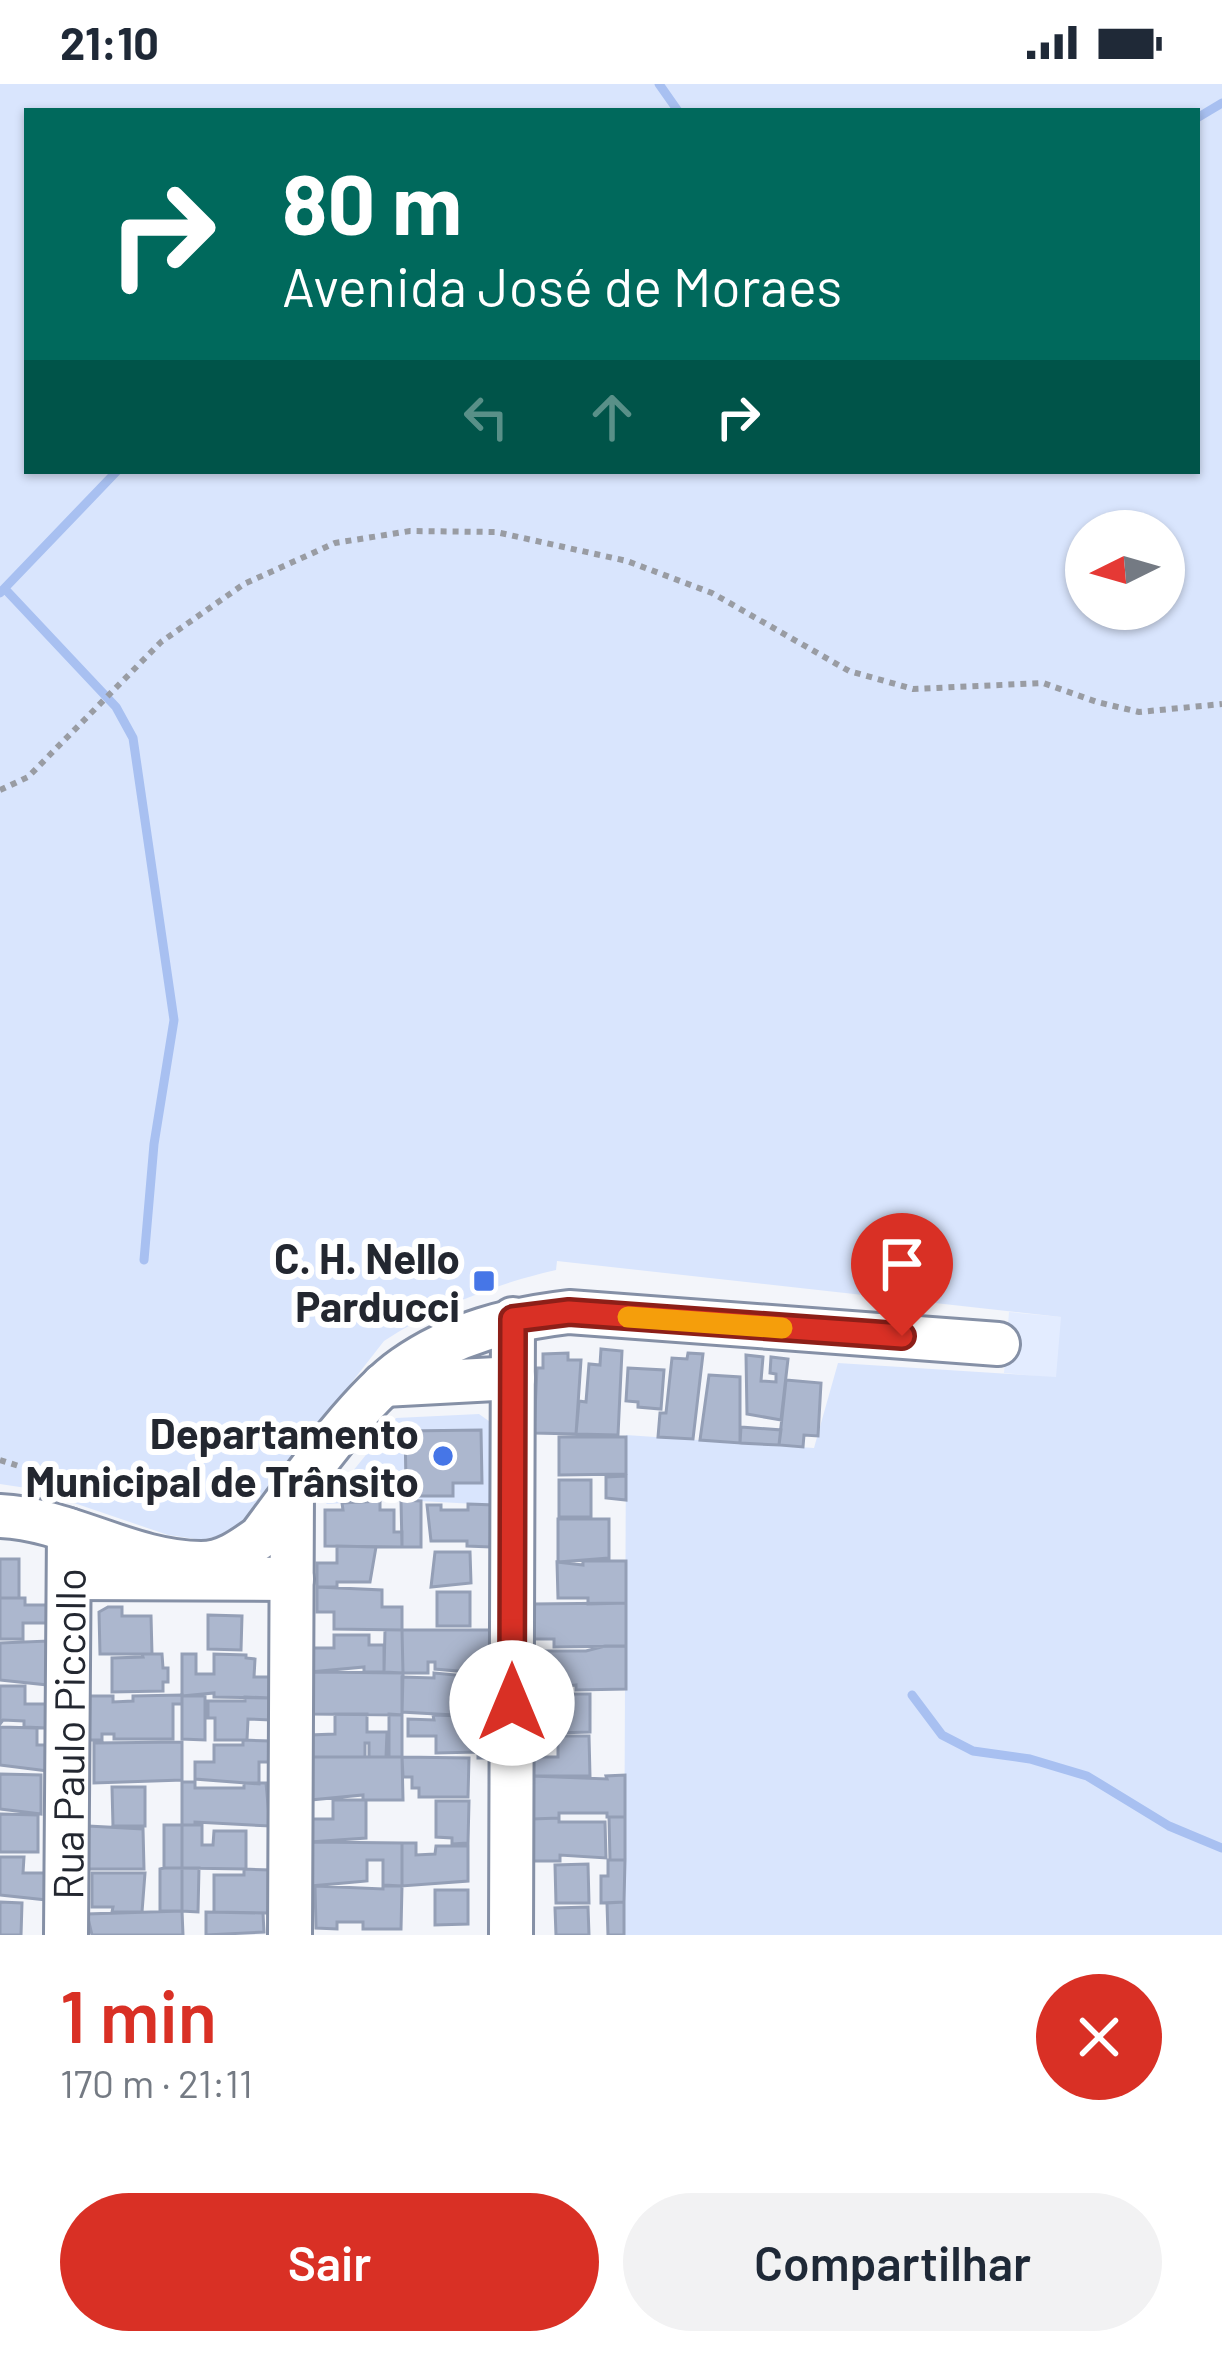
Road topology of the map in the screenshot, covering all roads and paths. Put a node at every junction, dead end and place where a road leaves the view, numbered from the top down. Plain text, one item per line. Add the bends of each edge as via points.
1 (1222, 704) edge
2 (0, 790) edge
3 (513, 1319) junction
4 (998, 1344) dead end
5 (513, 1378) junction
6 (383, 1385) junction
7 (292, 1494) junction
8 (0, 1516) edge
9 (69, 1530) junction
10 (69, 1578) junction
11 (292, 1579) junction
12 (66, 1935) edge
13 (290, 1935) edge
14 (511, 1935) edge

1 - 2 path via 1139,712 1042,683 913,689 849,671 712,593 627,561 496,532 410,531 335,542 244,584 161,641 28,777
3 - 4 street via 569,1312
3 - 5 street
3 - 6 street via 449,1341
5 - 6 street
5 - 14 street
6 - 7 street
7 - 9 street via 260,1537 204,1564
7 - 11 street
8 - 9 street
9 - 10 street, Rua Paulo Piccollo
10 - 11 street
10 - 12 street, Rua Paulo Piccollo
11 - 13 street

